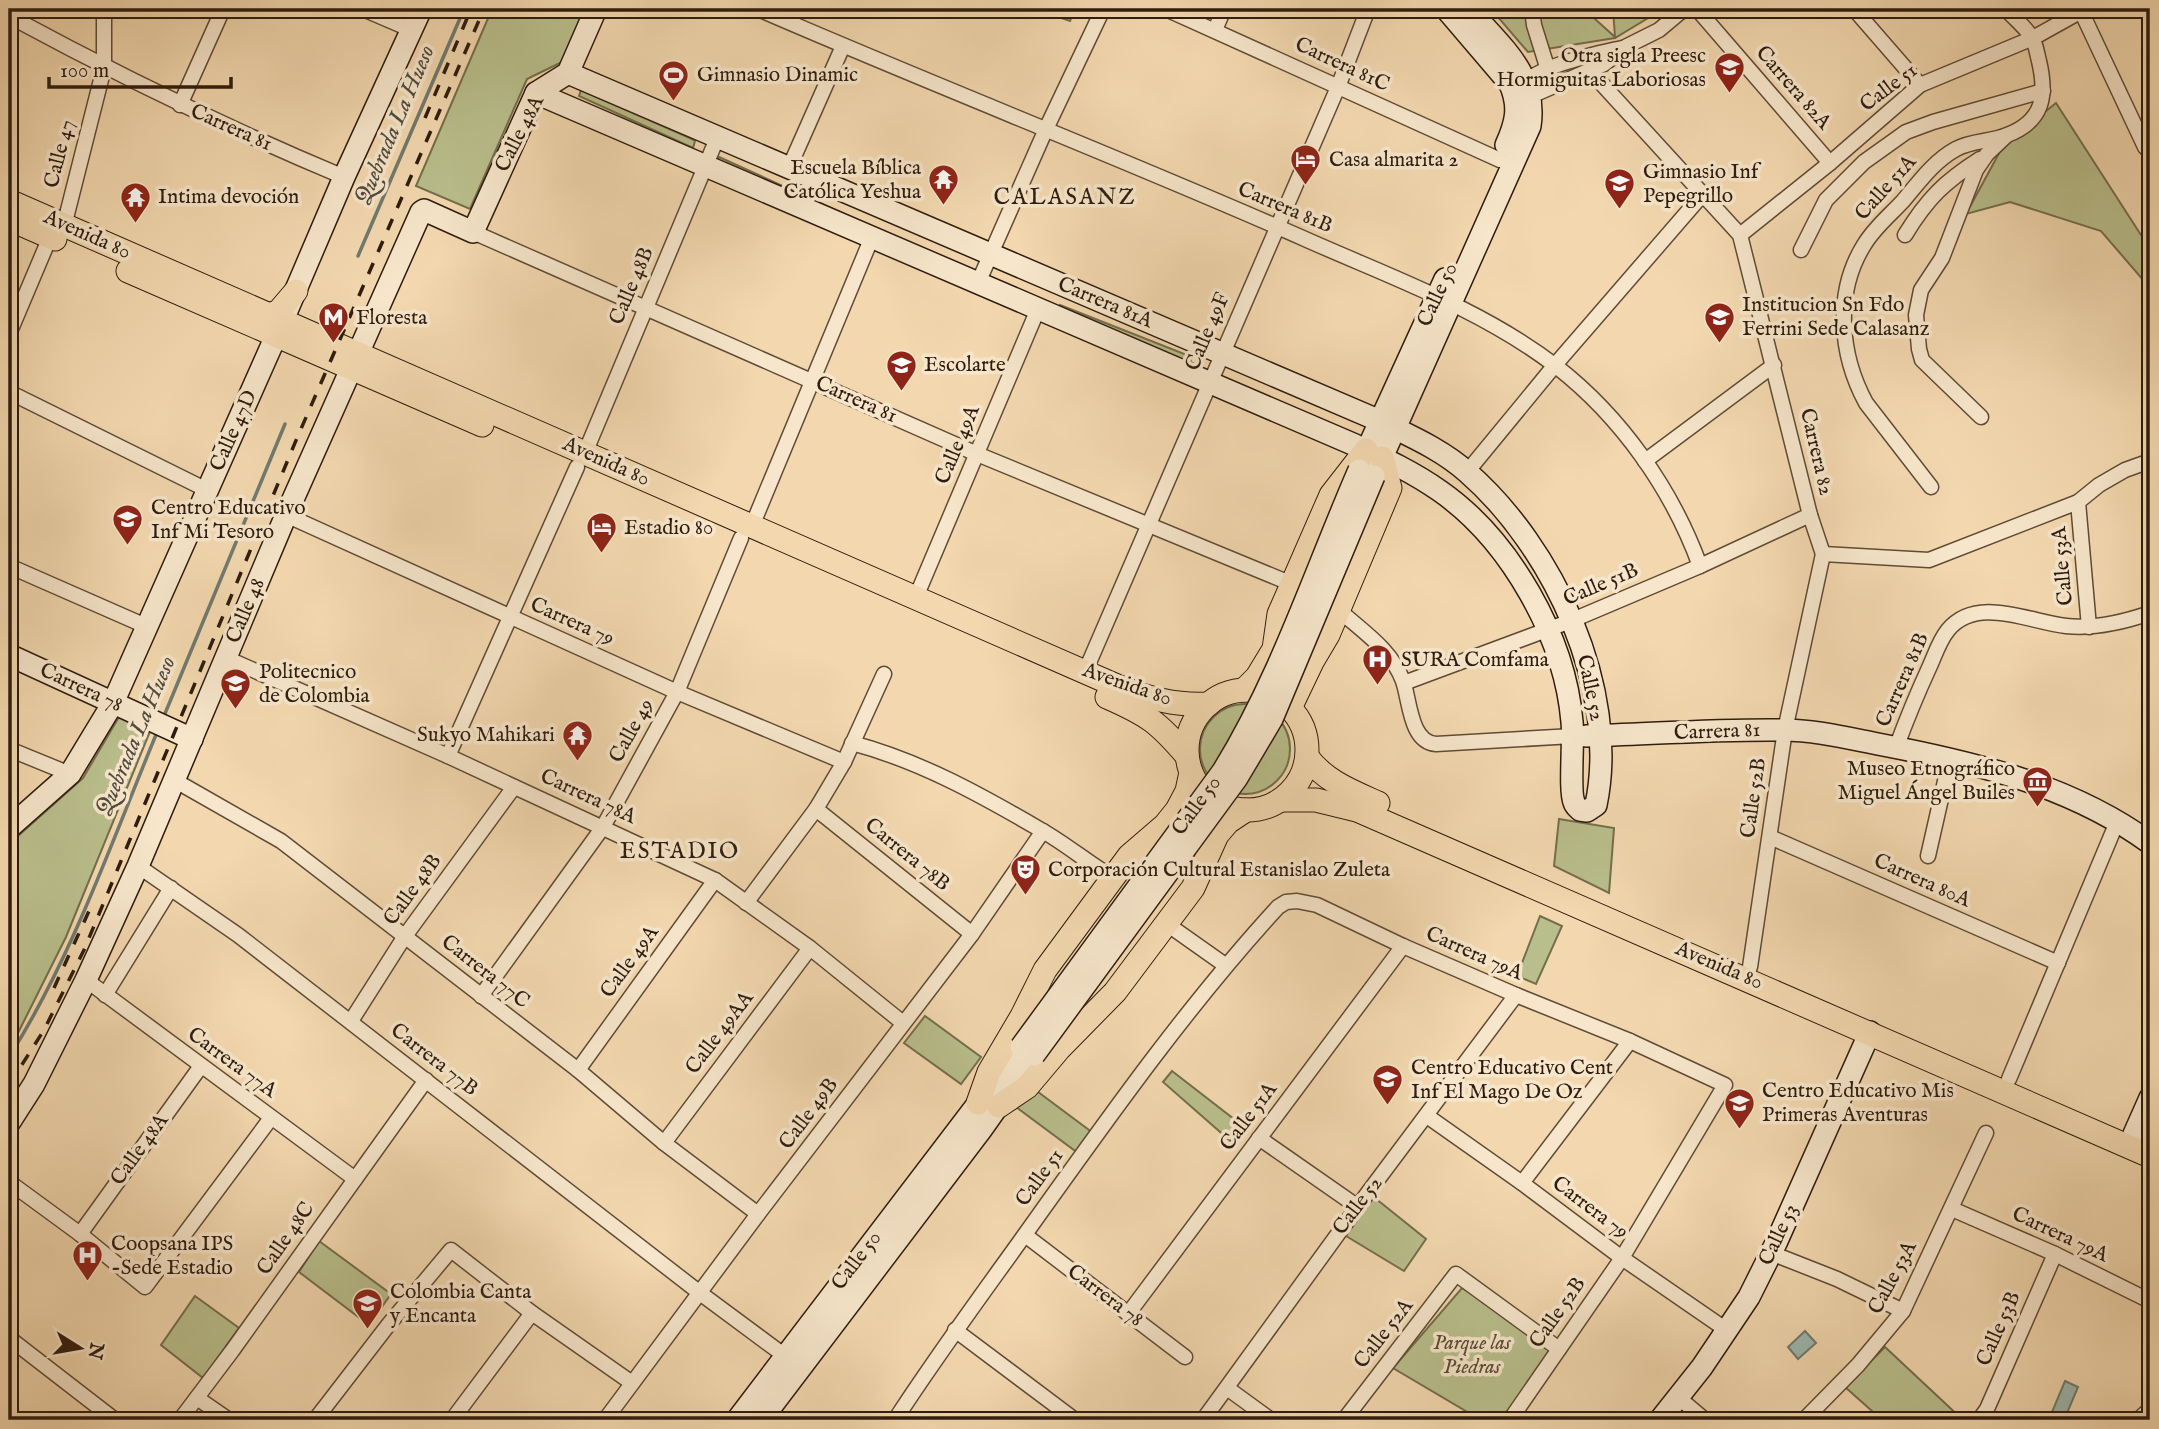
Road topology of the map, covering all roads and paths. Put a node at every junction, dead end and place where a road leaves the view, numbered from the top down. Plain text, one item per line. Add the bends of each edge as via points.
1 (104, 9) edge
2 (223, 9) edge
3 (363, 9) edge
4 (421, 9) edge
5 (596, 9) edge
6 (758, 9) edge
7 (1103, 9) edge
8 (1166, 9) edge
9 (1224, 9) edge
10 (1368, 9) edge
11 (1446, 9) edge
12 (1469, 9) edge
13 (1532, 9) edge
14 (1684, 9) edge
15 (1697, 9) edge
16 (1854, 9) edge
17 (2006, 9) edge
18 (2083, 10) edge
19 (9, 16) edge
20 (412, 30) junction
21 (1215, 30) junction
22 (2033, 38) junction
23 (843, 46) junction
24 (1627, 46) junction
25 (104, 68) junction
26 (1548, 70) junction
27 (1591, 72) junction
28 (568, 73) junction
29 (1920, 85) junction
30 (1338, 87) junction
31 (2043, 91) junction
32 (536, 93) junction
33 (1528, 97) junction
34 (180, 105) junction
35 (1046, 129) junction
36 (718, 136) junction
37 (2006, 136) junction
38 (2150, 152) edge
39 (1987, 154) junction
40 (1500, 160) junction
41 (1830, 163) junction
42 (705, 165) junction
43 (789, 168) junction
44 (344, 177) junction
45 (1703, 194) junction
46 (9, 201) edge
47 (422, 210) joint
48 (9, 219) edge
49 (1277, 227) junction
50 (57, 231) junction
51 (472, 232) junction
52 (1740, 235) junction
53 (1905, 236) dead end
54 (872, 237) junction
55 (1801, 250) dead end
56 (991, 254) junction
57 (978, 283) junction
58 (296, 291) joint
59 (1443, 301) junction
60 (645, 308) junction
61 (1038, 309) junction
62 (276, 324) junction
63 (9, 334) edge
64 (1222, 353) junction
65 (356, 361) junction
66 (1555, 365) junction
67 (1774, 365) junction
68 (813, 380) junction
69 (1210, 382) junction
70 (9, 392) edge
71 (1980, 417) dead end
72 (1387, 425) junction
73 (977, 454) junction
74 (581, 460) junction
75 (1645, 461) junction
76 (2150, 461) edge
77 (1370, 463) junction
78 (1467, 472) junction
79 (1931, 487) dead end
80 (207, 490) junction
81 (2078, 502) junction
82 (286, 515) junction
83 (1810, 515) junction
84 (1149, 524) junction
85 (746, 532) junction
86 (1823, 554) junction
87 (9, 566) edge
88 (1700, 566) junction
89 (1292, 584) junction
90 (916, 597) junction
91 (1339, 610) junction
92 (2150, 613) edge
93 (510, 617) junction
94 (1572, 620) junction
95 (148, 627) junction
96 (2090, 627) junction
97 (1548, 629) junction
98 (9, 655) edge
99 (226, 658) junction
100 (1085, 671) junction
101 (884, 674) dead end
102 (1404, 683) junction
103 (1244, 690) junction
104 (677, 692) junction
105 (1209, 704) junction
106 (122, 707) junction
107 (1290, 708) junction
108 (1785, 730) junction
109 (1599, 735) junction
110 (1573, 736) junction
111 (192, 739) junction
112 (852, 743) junction
113 (1896, 748) junction
114 (9, 749) edge
115 (448, 756) junction
116 (1307, 757) junction
117 (1950, 760) junction
118 (844, 762) junction
119 (1189, 764) junction
120 (70, 774) junction
121 (174, 780) junction
122 (514, 787) junction
123 (1281, 800) junction
124 (816, 809) junction
125 (1246, 810) junction
126 (2117, 822) junction
127 (603, 827) junction
128 (9, 828) edge
129 (1043, 831) junction
130 (1770, 837) junction
131 (2150, 844) edge
132 (1928, 856) dead end
133 (138, 866) junction
134 (1112, 877) junction
135 (715, 880) junction
136 (171, 888) junction
137 (746, 903) junction
138 (1167, 924) junction
139 (972, 934) junction
140 (405, 936) junction
141 (1403, 946) junction
142 (810, 948) junction
143 (2058, 963) junction
144 (1225, 965) junction
145 (1750, 967) junction
146 (86, 980) junction
147 (105, 995) junction
148 (1516, 995) junction
149 (481, 996) junction
150 (351, 1021) junction
151 (904, 1023) junction
152 (1870, 1032) junction
153 (1630, 1041) junction
154 (201, 1066) junction
155 (578, 1070) junction
156 (426, 1080) junction
157 (2009, 1080) junction
158 (1725, 1085) joint
159 (2150, 1098) edge
160 (989, 1104) junction
161 (1427, 1116) junction
162 (271, 1118) junction
163 (9, 1123) edge
164 (1986, 1133) dead end
165 (2142, 1137) edge
166 (1259, 1138) junction
167 (664, 1143) junction
168 (2150, 1156) edge
169 (355, 1179) junction
170 (9, 1182) edge
171 (1522, 1183) junction
172 (1358, 1207) junction
173 (1952, 1209) junction
174 (758, 1214) junction
175 (80, 1234) junction
176 (1025, 1235) junction
177 (1771, 1253) junction
178 (2055, 1254) junction
179 (1622, 1258) junction
180 (700, 1293) junction
181 (2150, 1301) edge
182 (1903, 1311) junction
183 (532, 1313) junction
184 (1128, 1314) junction
185 (955, 1330) junction
186 (1728, 1331) junction
187 (9, 1338) edge
188 (1559, 1349) junction
189 (785, 1356) junction
190 (1185, 1357) dead end
191 (632, 1383) junction
192 (1227, 1388) junction
193 (197, 1398) junction
194 (1678, 1398) junction
195 (2150, 1409) edge
196 (114, 1420) edge
197 (180, 1420) edge
198 (229, 1420) edge
199 (315, 1420) edge
200 (452, 1420) edge
201 (605, 1420) edge
202 (737, 1420) edge
203 (761, 1420) edge
204 (895, 1420) edge
205 (1075, 1420) edge
206 (1203, 1420) edge
207 (1271, 1420) edge
208 (1344, 1420) edge
209 (1510, 1420) edge
210 (1660, 1420) edge
211 (1705, 1420) edge
212 (1804, 1420) edge
213 (1979, 1420) edge
214 (2138, 1420) edge

1 - 25 street, Calle 47
2 - 34 street
3 - 20 street
4 - 20 street
5 - 28 street
6 - 23 street, Carrera 81B
7 - 35 street
8 - 21 street, Carrera 81C
9 - 21 street
10 - 30 street, Calle 49F
11 - 33 street
12 - 33 street via 1512,58
13 - 26 street
14 - 24 street via 1659,30
15 - 41 street, Carrera 82A
16 - 29 street
17 - 22 street
18 - 22 street, Calle 51
18 - 38 street
19 - 25 street, Carrera 81
20 - 44 street
21 - 30 street, Carrera 81C
22 - 29 street, Calle 51
22 - 31 street
23 - 35 street, Carrera 81B
23 - 43 street
24 - 26 street
24 - 27 street
25 - 34 street, Carrera 81
25 - 50 street, Calle 47
26 - 33 street
27 - 33 street
27 - 45 street, Carrera 82
28 - 32 street, Calle 48A
28 - 36 street, Carrera 81A
29 - 41 street, Calle 51
30 - 40 street, Carrera 81C
30 - 49 street, Calle 49F
31 - 37 street, Calle 51A via 2035,117
31 - 55 street via 1906,132 1864,162 1826,200
32 - 42 street, Carrera 81A
32 - 51 street, Calle 48A
33 - 40 street, Calle 50
33 - 59 street, Calle 50 via 1530,126
34 - 44 street, Carrera 81
35 - 49 street, Carrera 81B
35 - 56 street
36 - 42 street, Calle 48B
36 - 43 street, Carrera 81A
37 - 39 street
37 - 79 street, Calle 51A via 1968,143 1936,164 1874,230 1847,287 1847,357 1858,390
39 - 53 street via 1922,207
39 - 71 street via 1968,186 1942,258 1921,290 1916,315 1922,360
40 - 59 street, Calle 50
41 - 52 street, Calle 51
42 - 54 street, Carrera 81A
42 - 60 street, Calle 48B
43 - 56 street, Carrera 81A
44 - 58 street
45 - 52 street, Carrera 82
45 - 66 street
46 - 50 main road, Avenida 80
47 - 51 street, Carrera 81
47 - 65 street, Calle 48
48 - 50 main road, Avenida 80
49 - 59 street, Carrera 81B
49 - 64 street, Calle 49F
50 - 62 main road, Avenida 80
50 - 63 street, Calle 47
51 - 60 street, Carrera 81
52 - 67 street, Carrera 82
54 - 57 street, Carrera 81A
54 - 68 street, Calle 49
56 - 57 street
56 - 64 street, Carrera 81A
57 - 61 street, Carrera 81A
58 - 62 main road
59 - 66 street, Carrera 81B
59 - 72 street, Calle 50
60 - 68 street, Carrera 81
60 - 74 street, Calle 48B
61 - 69 street, Carrera 81A
61 - 73 street, Calle 49A
62 - 65 main road, Avenida 80
62 - 80 street, Calle 47D
64 - 69 street, Calle 49F
64 - 72 street, Carrera 81A
65 - 74 main road, Avenida 80
65 - 82 street, Calle 48
66 - 75 street, Carrera 81B via 1619,427
66 - 78 street
67 - 75 street
67 - 83 street, Carrera 82
68 - 73 street, Carrera 81
68 - 85 street, Calle 49
69 - 77 street, Carrera 81A
69 - 84 street, Calle 49F
70 - 80 street
72 - 77 street, Calle 50
72 - 78 street, Carrera 81A
73 - 84 street, Carrera 81
73 - 90 street, Calle 49A
74 - 85 main road, Avenida 80
74 - 93 street, Calle 48B
75 - 88 street, Carrera 81B via 1673,506
76 - 81 street via 2125,470
77 - 89 main road via 1331,495
77 - 91 main road via 1390,488
77 - 97 street, Carrera 81A via 1442,492 1482,527 1520,576
77 - 160 street, Calle 50, bridge via 1272,719 1255,750
78 - 94 street, Carrera 81A via 1528,539
80 - 95 street, Calle 47D
81 - 86 street via 1929,560
81 - 96 street, Calle 53A
82 - 93 street, Carrera 79
82 - 99 street, Calle 48
83 - 86 street, Carrera 82
83 - 88 street, Calle 51B
84 - 89 street, Carrera 81
84 - 100 street, Calle 49F
85 - 90 main road, Avenida 80
85 - 104 street, Calle 49
85 - 119 main road, Avenida 80 via 1144,713 1170,736
86 - 108 street, Calle 52B
87 - 95 street
88 - 94 street, Calle 51B
89 - 103 main road via 1267,663
90 - 100 main road, Avenida 80
91 - 102 street, Carrera 81 via 1382,647
91 - 107 main road
92 - 96 street, Carrera 81B
93 - 104 street, Carrera 79
93 - 115 street, Calle 48B
94 - 97 street, Calle 51B
94 - 109 street, Calle 52 via 1592,687
95 - 106 street, Calle 47D
96 - 113 street, Carrera 81B via 1992,613 1966,615 1940,642
97 - 102 street, Calle 51B
97 - 110 street, Calle 52 via 1569,702
98 - 106 street, Carrera 78
99 - 111 street, Calle 48
99 - 115 street, Carrera 78A
100 - 105 main road, Avenida 80 via 1159,700
101 - 112 street
102 - 110 street, Carrera 81 via 1418,734 1430,744
103 - 105 main road
103 - 107 main road via 1269,694
104 - 118 street, Carrera 79
104 - 127 street, Calle 49
105 - 119 main road via 1192,727
106 - 111 street, Carrera 78
106 - 120 street, Calle 47D
107 - 116 main road via 1304,730
108 - 109 street, Carrera 81
108 - 113 street, Carrera 81
108 - 130 street, Calle 52B
109 - 110 street, Carrera 81
109 - 110 street, Calle 52 via 1598,794 1596,805 1587,811 1580,810 1572,799
111 - 121 street, Calle 48
112 - 118 street
112 - 129 street via 947,778
113 - 117 street, Carrera 81
114 - 120 street
115 - 122 street, Carrera 78A
116 - 123 main road via 1294,788
116 - 145 main road, Avenida 80 via 1344,788
117 - 126 street, Carrera 81 via 2060,793
117 - 132 street
118 - 124 street
119 - 125 main road via 1213,800
119 - 134 main road via 1187,791 1177,810
120 - 128 street, Calle 47D
121 - 133 street, Calle 48
121 - 140 street, Carrera 77C via 281,841
122 - 127 street, Carrera 78A
122 - 140 street, Calle 48B
123 - 125 main road
123 - 152 main road, Avenida 80 via 1316,800 1357,810
124 - 137 street
124 - 139 street, Carrera 78B
125 - 138 main road via 1217,835 1193,888
126 - 131 street, Carrera 81
126 - 143 street
127 - 135 street, Carrera 78A
127 - 149 street, Calle 49
129 - 134 street
129 - 139 street, Calle 49B
130 - 143 street, Carrera 80A
130 - 145 street, Calle 52B
133 - 136 street, Carrera 77B
133 - 146 street, Calle 48
134 - 160 main road via 1038,981 989,1072
135 - 137 street, Carrera 78A
135 - 155 street, Calle 49A
136 - 147 street
136 - 150 street, Carrera 77B
137 - 142 street, Carrera 78A
138 - 144 street
138 - 160 main road via 1115,992 1027,1087
139 - 151 street, Calle 49B
140 - 149 street, Carrera 77C
140 - 150 street, Calle 48B
141 - 144 street, Carrera 79A via 1307,901 1286,902
141 - 148 street, Carrera 79A
141 - 166 street, Calle 51A
142 - 151 street, Carrera 78A
142 - 167 street, Calle 49AA
143 - 157 street
144 - 176 street, Calle 51
145 - 157 main road, Avenida 80
146 - 147 street, Carrera 77A
146 - 163 street, Calle 48 via 34,1084
147 - 154 street, Carrera 77A
148 - 153 street, Carrera 79A
148 - 161 street, Calle 52
149 - 155 street, Carrera 77C
150 - 156 street, Carrera 77B
151 - 174 street, Calle 49B
152 - 168 main road, Avenida 80
152 - 177 street, Calle 53
153 - 158 street, Carrera 79A
153 - 171 street
154 - 162 street, Carrera 77A
154 - 175 street, Calle 48A
155 - 167 street, Carrera 77C
156 - 169 street, Calle 48C
156 - 180 street, Carrera 77B
157 - 165 main road, Avenida 80
158 - 179 street, Calle 52B
159 - 165 street
160 - 189 street, Calle 50
160 - 203 street, Calle 50
161 - 171 street, Carrera 79
161 - 172 street, Calle 52
162 - 169 street, Carrera 77A
162 - 175 street via 145,1287
164 - 173 street, Calle 53A
166 - 172 street
166 - 184 street, Calle 51A
167 - 174 street, Carrera 77C
169 - 193 street, Calle 48C
170 - 175 street
171 - 179 street, Carrera 79
172 - 192 street, Calle 52
173 - 178 street, Carrera 79A
173 - 182 street, Calle 53A
174 - 180 street, Calle 49B
176 - 184 street, Carrera 78
176 - 185 street, Calle 51
177 - 182 street
177 - 186 street, Calle 53
178 - 181 street, Carrera 79A
178 - 213 street, Calle 53B
179 - 186 street, Carrera 79
179 - 188 street, Calle 52B
180 - 189 street
180 - 191 street, Calle 49B
182 - 212 street, Calle 53A via 1858,1366
183 - 191 street
183 - 199 street via 451,1251
183 - 200 street
184 - 190 street, Carrera 78
185 - 204 street, Calle 51
185 - 205 street
186 - 194 street, Calle 53
187 - 196 street
188 - 208 street, Calle 52A via 1456,1274
188 - 209 street, Calle 52B
189 - 202 street, Calle 50
191 - 201 street, Calle 49B
192 - 206 street, Calle 52
192 - 207 street
193 - 197 street, Calle 48C
193 - 198 street
194 - 210 street, Calle 53
194 - 211 street
195 - 214 street

